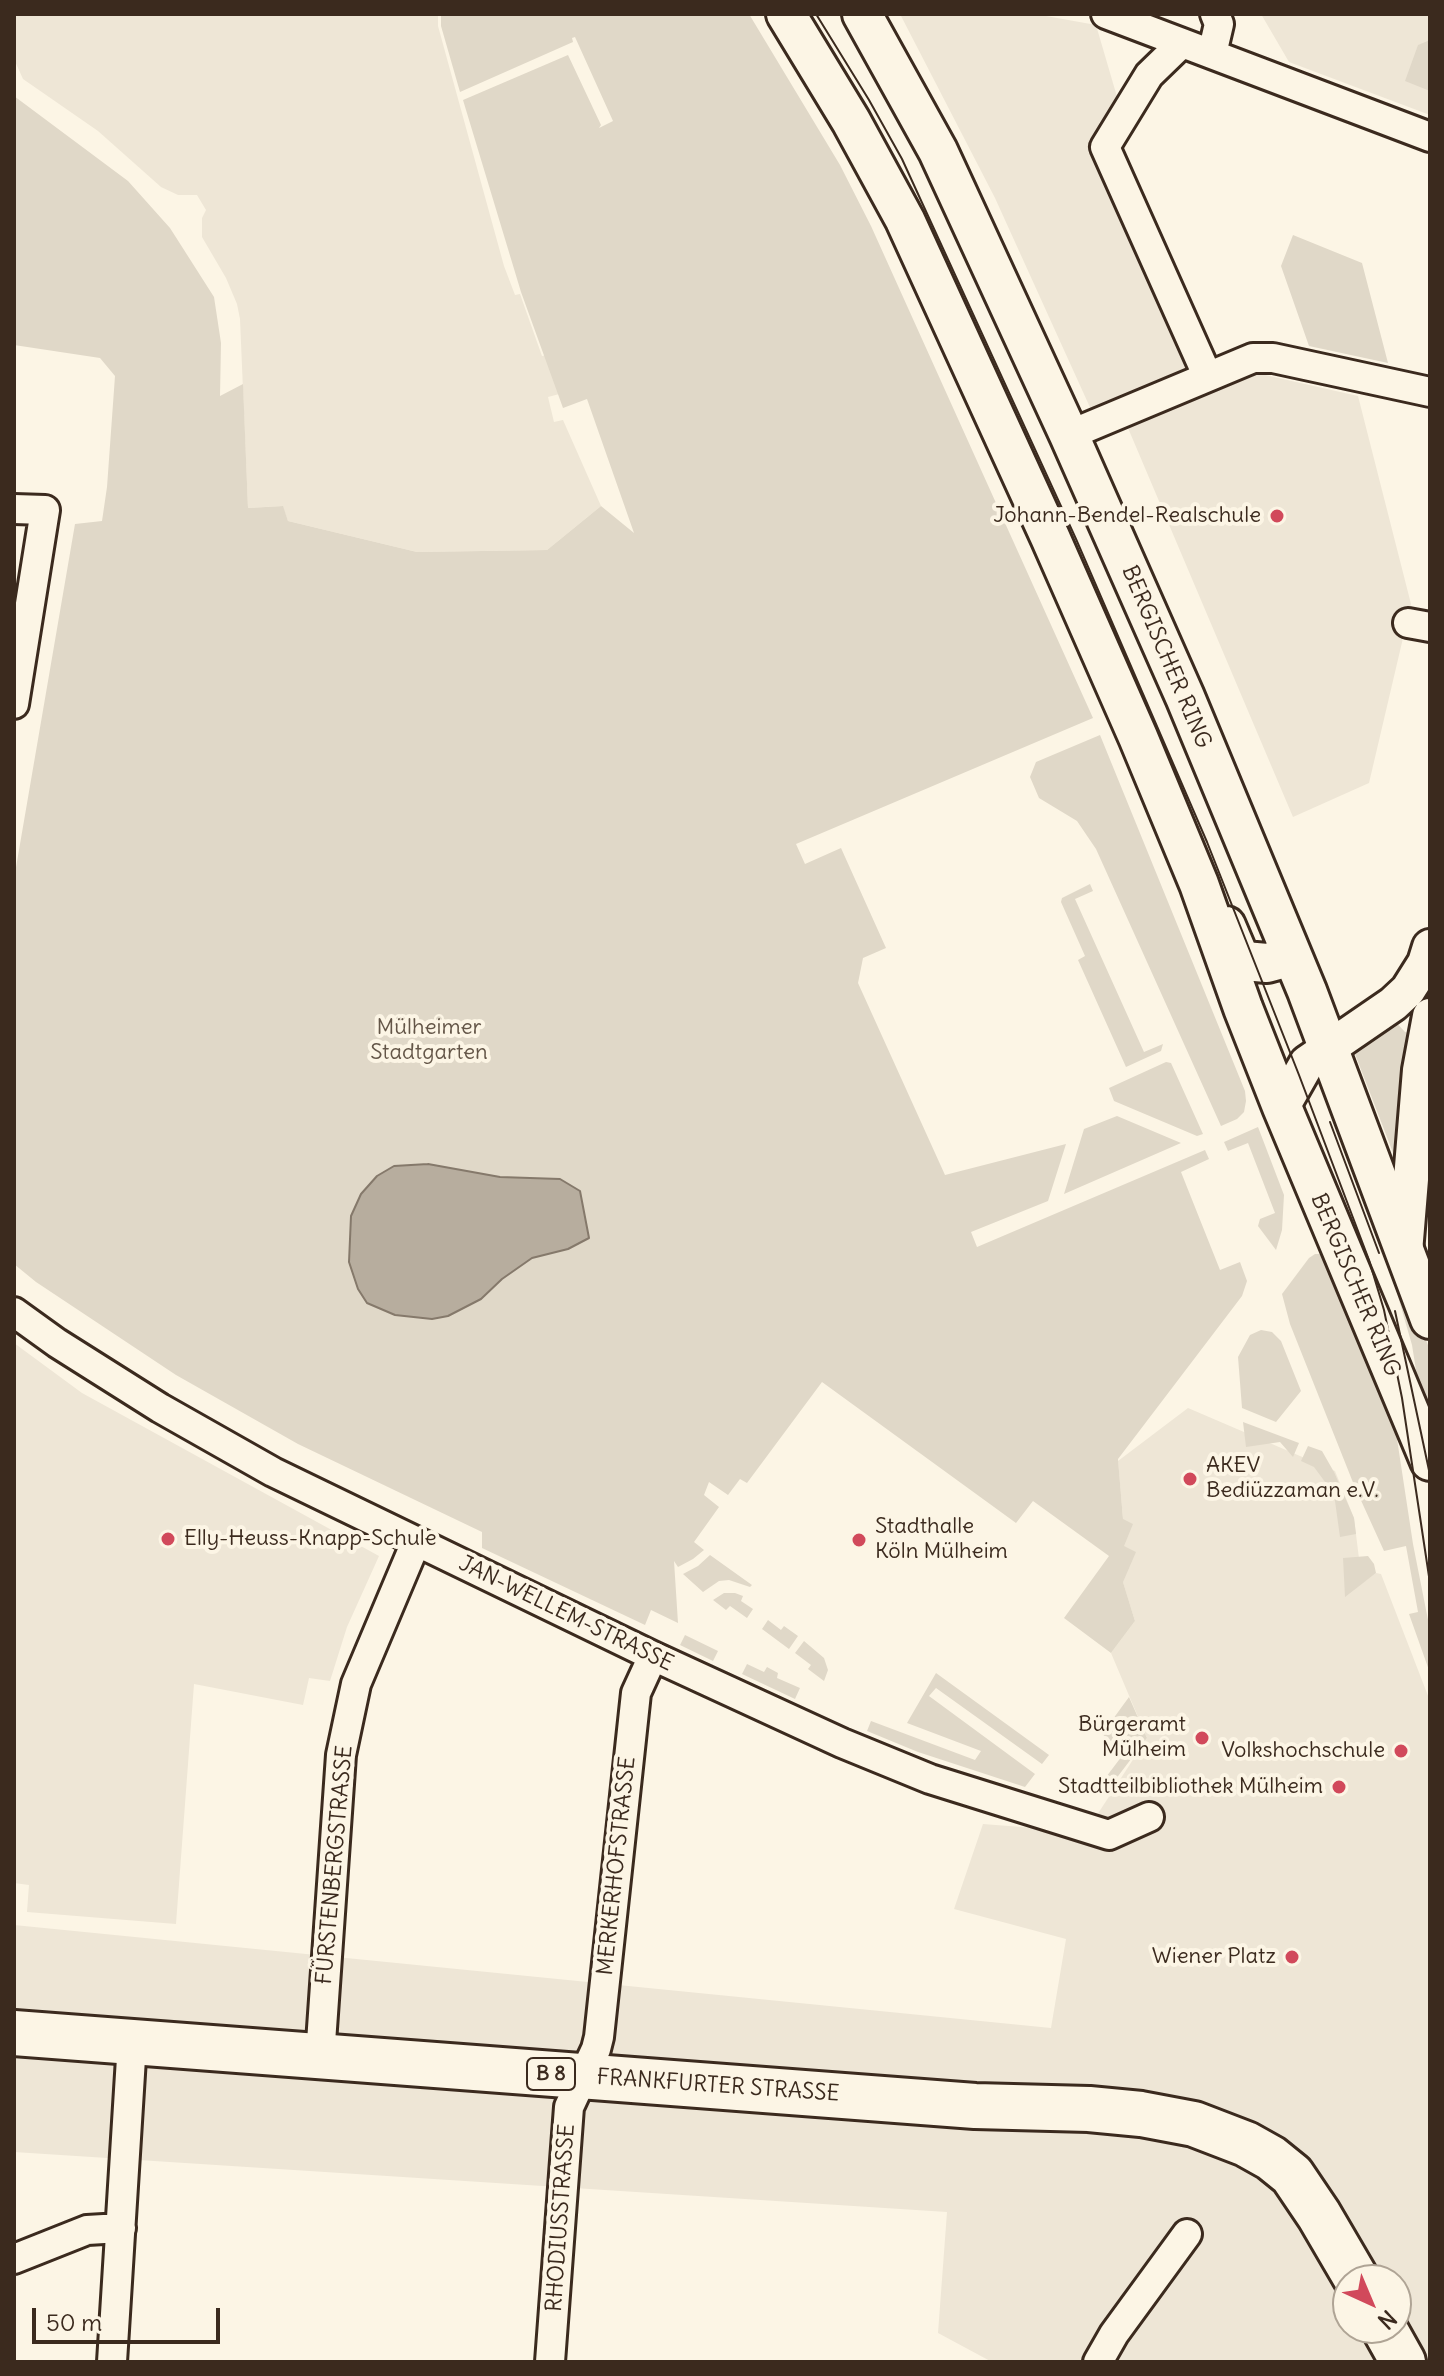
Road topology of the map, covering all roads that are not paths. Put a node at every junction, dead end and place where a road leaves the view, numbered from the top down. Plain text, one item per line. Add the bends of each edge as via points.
1 (786, 14) edge
2 (862, 14) edge
3 (1106, 14) edge
4 (1215, 14) edge
5 (1182, 43) junction
6 (1212, 54) junction
7 (1430, 137) edge
8 (1207, 375) junction
9 (1430, 392) edge
10 (1069, 435) junction
11 (14, 509) edge
12 (14, 704) edge
13 (1199, 884) junction
14 (1430, 947) edge
15 (1289, 949) junction
16 (1307, 991) junction
17 (1387, 1008) junction
18 (1430, 1016) edge
19 (1328, 1048) junction
20 (1425, 1068) edge
21 (1282, 1107) junction
22 (1421, 1177) edge
23 (1405, 1253) junction
24 (1426, 1297) edge
25 (14, 1312) edge
26 (1430, 1461) edge
27 (416, 1542) junction
28 (653, 1656) junction
29 (1149, 1817) dead end
30 (14, 2033) edge
31 (132, 2042) junction
32 (320, 2057) junction
33 (584, 2076) junction
34 (121, 2228) junction
35 (1187, 2234) dead end
36 (14, 2259) edge
37 (1347, 2264) edge
38 (1393, 2344) edge
39 (112, 2362) edge
40 (550, 2362) edge
41 (1098, 2362) edge
42 (1403, 2362) edge

1 - 13 main road via 905,220 1050,537
2 - 10 main road, BERGISCHER RING via 938,151
3 - 5 street
4 - 6 street via 1219,24
5 - 6 street
5 - 8 street via 1149,75 1105,147
6 - 7 street
8 - 9 street via 1253,358 1273,358
8 - 10 street
10 - 15 main road, BERGISCHER RING
11 - 12 street via 45,510
13 - 15 main road via 1218,906 1244,961 1267,963
13 - 21 main road, BERGISCHER RING
14 - 17 street via 1408,990
15 - 16 main road, BERGISCHER RING
16 - 17 street via 1333,1011 1358,1014
16 - 19 main road, BERGISCHER RING
17 - 19 street
18 - 20 street
19 - 21 street via 1307,1063
19 - 23 main road, BERGISCHER RING
20 - 22 street
21 - 26 main road, BERGISCHER RING
22 - 23 street
23 - 24 main road, BERGISCHER RING
25 - 27 street, JAN-WELLEM-STRASSE via 273,1472
27 - 28 street, JAN-WELLEM-STRASSE
27 - 32 street, FÜRSTENBERGSTRASSE via 356,1684 341,1755
28 - 29 street, JAN-WELLEM-STRASSE via 884,1761 966,1790 1109,1835
28 - 33 street, MERKERHOFSTRASSE via 636,1693 599,2037
30 - 31 main road, FRANKFURTER STRASSE / B 8
31 - 32 main road, FRANKFURTER STRASSE / B 8
31 - 34 street
32 - 33 main road, FRANKFURTER STRASSE / B 8
33 - 37 main road, FRANKFURTER STRASSE / B 8 via 975,2106 1089,2109 1213,2129 1271,2158 1292,2175
33 - 40 street, RHODIUSSTRASSE via 569,2107
34 - 36 street via 87,2230
34 - 39 street
35 - 41 street
38 - 42 main road

